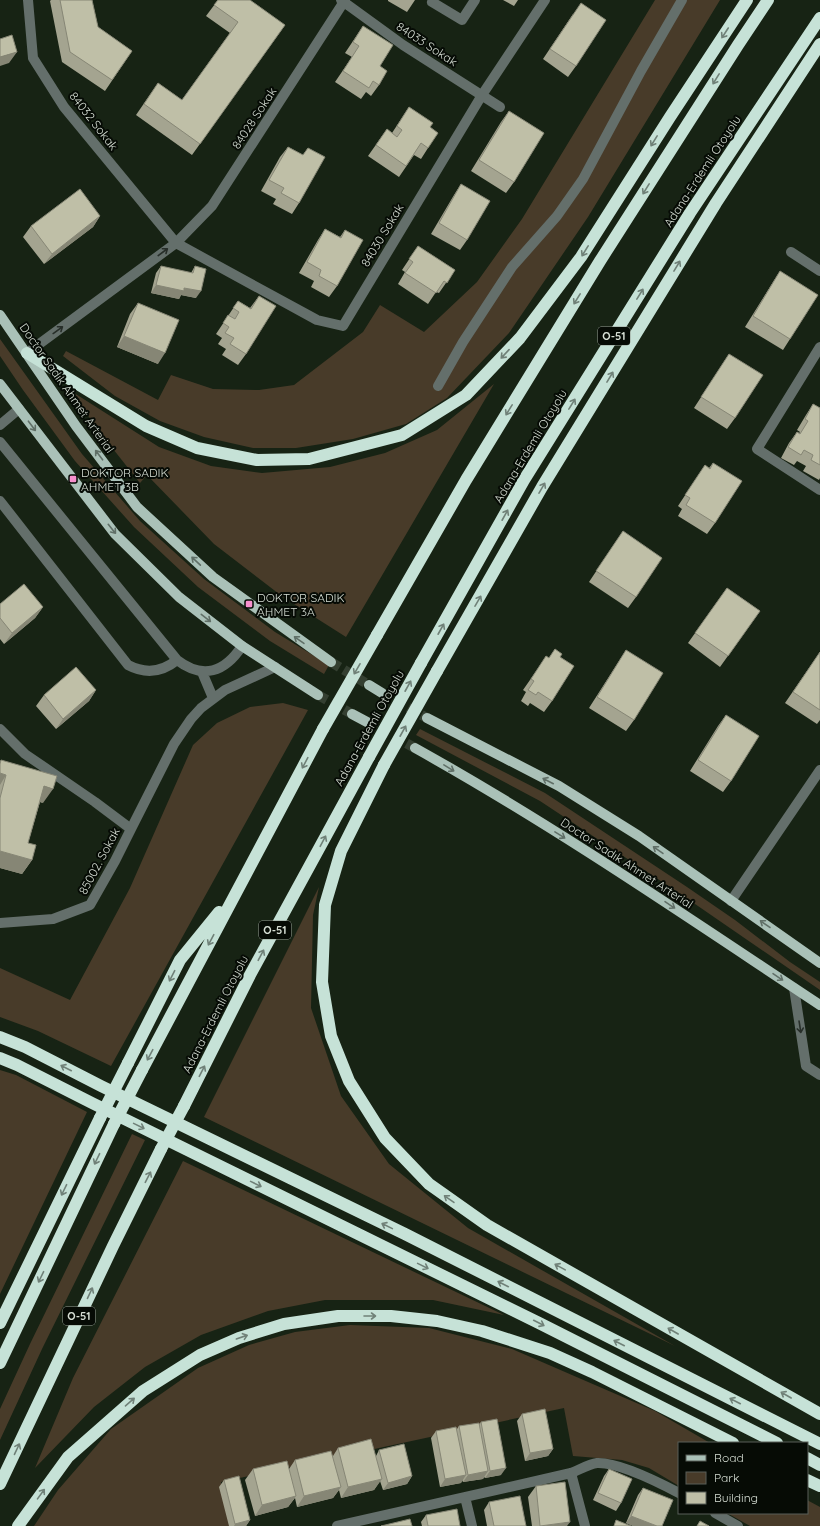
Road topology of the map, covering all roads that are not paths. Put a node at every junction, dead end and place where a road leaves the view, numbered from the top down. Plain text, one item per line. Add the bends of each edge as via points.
1 (28, 0) edge
2 (433, 0) edge
3 (475, 0) edge
4 (545, 0) edge
5 (682, 0) edge
6 (747, 0) edge
7 (768, 0) edge
8 (343, 1) edge
9 (820, 18) edge
10 (820, 44) edge
11 (482, 95) junction
12 (500, 107) dead end
13 (176, 243) junction
14 (791, 252) dead end
15 (820, 272) edge
16 (0, 315) edge
17 (820, 347) edge
18 (27, 353) junction
19 (0, 384) edge
20 (438, 386) dead end
21 (19, 409) junction
22 (0, 425) edge
23 (0, 442) edge
24 (820, 490) edge
25 (0, 501) edge
26 (242, 646) junction
27 (177, 660) junction
28 (331, 662) tunnel mouth
29 (275, 667) junction
30 (202, 672) junction
31 (369, 685) tunnel mouth
32 (382, 693) tunnel mouth
33 (318, 694) tunnel mouth
34 (213, 698) junction
35 (352, 714) tunnel mouth
36 (428, 718) tunnel mouth
37 (367, 722) tunnel mouth
38 (0, 729) edge
39 (415, 748) tunnel mouth
40 (820, 770) edge
41 (130, 829) junction
42 (237, 889) junction
43 (731, 901) junction
44 (0, 922) edge
45 (820, 962) edge
46 (794, 988) junction
47 (820, 1006) edge
48 (0, 1037) edge
49 (0, 1058) edge
50 (820, 1074) edge
51 (0, 1323) edge
52 (0, 1363) edge
53 (820, 1414) edge
54 (731, 1442) edge
55 (775, 1442) edge
56 (820, 1444) edge
57 (808, 1459) edge
58 (820, 1465) edge
59 (571, 1473) junction
60 (808, 1480) edge
61 (0, 1484) edge
62 (820, 1486) edge
63 (678, 1492) edge
64 (465, 1497) junction
65 (716, 1514) edge
66 (351, 1525) edge
67 (18, 1526) edge
68 (337, 1526) edge
69 (472, 1526) edge
70 (586, 1526) edge
71 (738, 1526) edge

1 - 13 street, 84032 Sokak via 33,58 64,106
2 - 3 street via 432,2 462,20
4 - 11 street, 84030 Sokak
5 - 20 street via 582,179 557,216 512,267 463,342
6 -> 18 highway via 581,257 520,338 466,395 402,436 309,459 257,460 197,448 146,426
7 -> 42 highway, bridge via 592,275 466,480 323,729
8 - 11 street, 84033 Sokak via 403,45
8 - 13 street, 84028 Sokak via 212,206
61 -> 9 highway, Adana-Erdemli Otoyolu / O-51, bridge via 113,1246 250,975 422,662 524,480 690,213
53 -> 10 highway, bridge via 487,1225 429,1184 385,1138 348,1081 331,1036 322,982 325,904 341,851 384,765 542,487 716,203
11 - 12 street, 84033 Sokak
11 - 13 street, 84030 Sokak via 343,326 317,320
18 -> 13 street, 84028 Sokak
14 - 15 street
16 - 18 main road, Doctor Sadık Ahmet Arterial
17 - 24 street via 757,449
28 -> 18 main road, Doctor Sadık Ahmet Arterial via 213,577 138,507 76,426
19 - 21 main road
21 - 22 street
21 -> 26 main road via 115,534 179,597
23 - 27 street
25 - 27 street via 128,665 145,671 154,671
26 - 29 main road
26 - 30 street via 227,664
27 - 30 street via 184,666
29 - 33 main road
29 - 34 street via 238,683
30 - 34 street
31 - 32 main road
34 - 41 street via 196,713 182,731
35 - 37 main road
43 -> 36 main road via 640,836 559,786
38 - 41 street, 85002. Sokak via 24,754
39 -> 46 main road, Doctor Sadık Ahmet Arterial via 646,889
40 - 43 street
41 - 44 street, 85002. Sokak via 90,905 53,919
42 -> 51 highway, bridge via 180,960
42 -> 52 highway, bridge via 114,1124
45 -> 43 main road
46 - 47 main road, Doctor Sadık Ahmet Arterial
46 -> 50 street via 806,1066
56 -> 48 highway via 398,1231
49 -> 55 highway
67 -> 54 highway via 68,1457 143,1391 200,1355 239,1338 284,1324 338,1316 390,1316 437,1321 512,1340 550,1353 592,1372
57 - 58 highway
59 - 63 street via 597,1463 622,1468
59 - 64 street
59 - 70 street
60 - 62 highway
64 - 66 street
64 - 69 street
65 - 71 street
66 - 68 street

